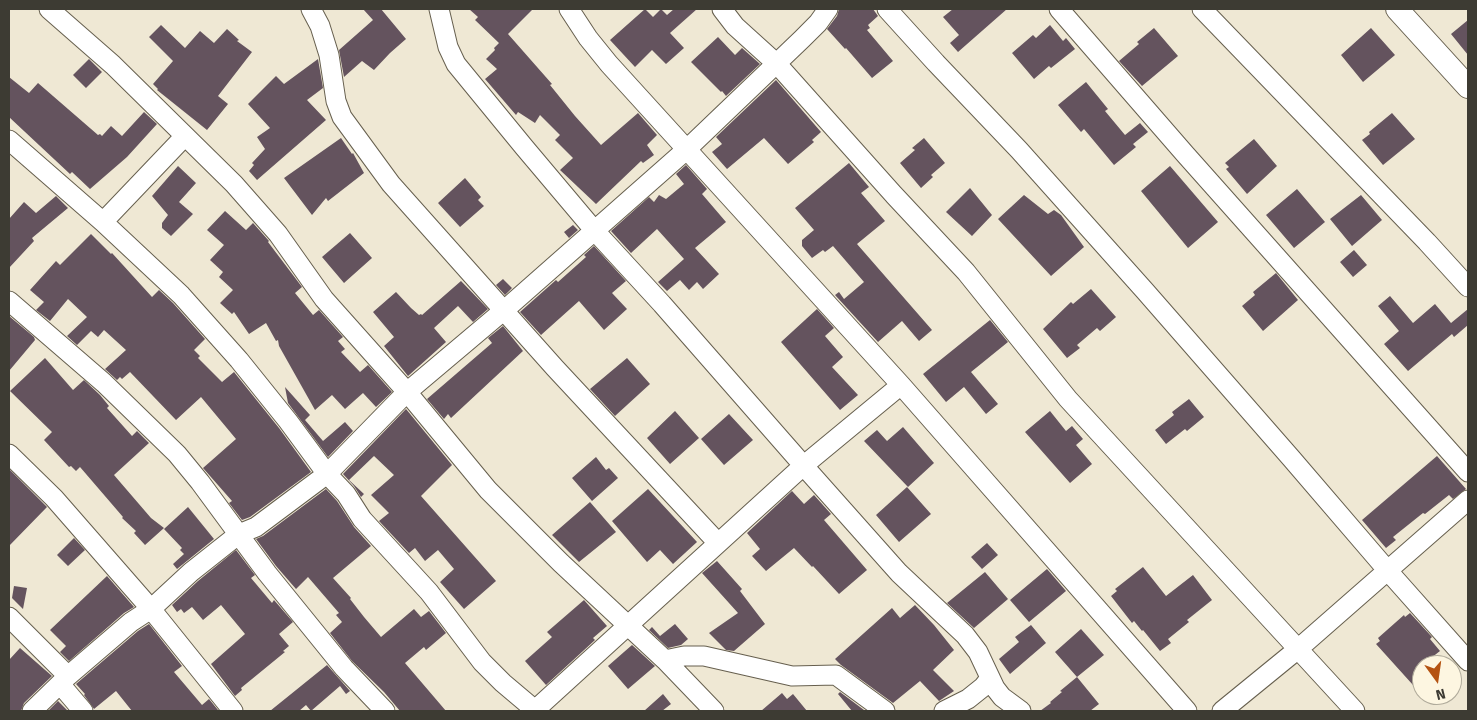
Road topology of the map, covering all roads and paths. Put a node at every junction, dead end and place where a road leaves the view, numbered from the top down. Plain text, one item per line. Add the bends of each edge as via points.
1 (49, 9) edge
2 (312, 9) edge
3 (439, 9) edge
4 (569, 9) edge
5 (722, 9) edge
6 (828, 9) edge
7 (887, 9) edge
8 (1059, 9) edge
9 (1202, 9) edge
10 (1397, 9) edge
11 (777, 64) junction
12 (1468, 88) edge
13 (186, 136) junction
14 (9, 140) edge
15 (686, 150) junction
16 (103, 222) junction
17 (594, 230) junction
18 (1468, 288) edge
19 (9, 301) edge
20 (504, 311) junction
21 (901, 385) junction
22 (407, 392) junction
23 (9, 454) edge
24 (803, 466) junction
25 (1468, 472) edge
26 (327, 474) junction
27 (1468, 500) edge
28 (239, 534) junction
29 (718, 543) junction
30 (1388, 571) junction
31 (151, 609) junction
32 (9, 617) edge
33 (627, 625) junction
34 (1298, 649) junction
35 (665, 660) junction
36 (1468, 661) edge
37 (990, 678) junction
38 (64, 680) junction
39 (536, 710) edge
40 (32, 711) edge
41 (83, 711) edge
42 (233, 711) edge
43 (385, 711) edge
44 (714, 711) edge
45 (885, 711) edge
46 (944, 711) edge
47 (1021, 711) edge
48 (1187, 711) edge
49 (1222, 711) edge
50 (1355, 711) edge

1 - 13 street
2 - 20 street via 329,55 336,101 342,117 398,192
3 - 17 street via 448,47 456,64
4 - 15 street via 609,64
5 - 11 street via 735,26
6 - 11 street
7 - 30 street via 1013,143
8 - 25 street
9 - 18 street
10 - 12 street
11 - 15 street
11 - 34 street via 966,272 1068,399
13 - 16 street
13 - 22 street via 272,227 324,299
14 - 16 street
15 - 17 street
15 - 21 street
16 - 26 street via 181,295 239,360
17 - 20 street
17 - 24 street
19 - 28 street via 104,383 176,454
20 - 22 street
20 - 29 street
21 - 24 street
21 - 48 street
22 - 26 street
22 - 33 street via 488,490
23 - 31 street via 54,498
24 - 29 street
24 - 37 street via 899,572 965,635 978,652
26 - 28 street via 256,527
26 - 39 street via 346,494 362,519 429,592 482,662
27 - 30 street
28 - 31 street
28 - 43 street via 267,574 344,668
29 - 33 street
30 - 34 street
30 - 36 street
31 - 38 street via 131,622
31 - 42 street
32 - 38 street
33 - 35 street
33 - 39 street
34 - 49 street
34 - 50 street
35 - 44 street
35 - 45 street via 704,656 792,676 836,675
37 - 46 street via 968,699
37 - 47 street via 1002,697
38 - 40 street
38 - 41 street

